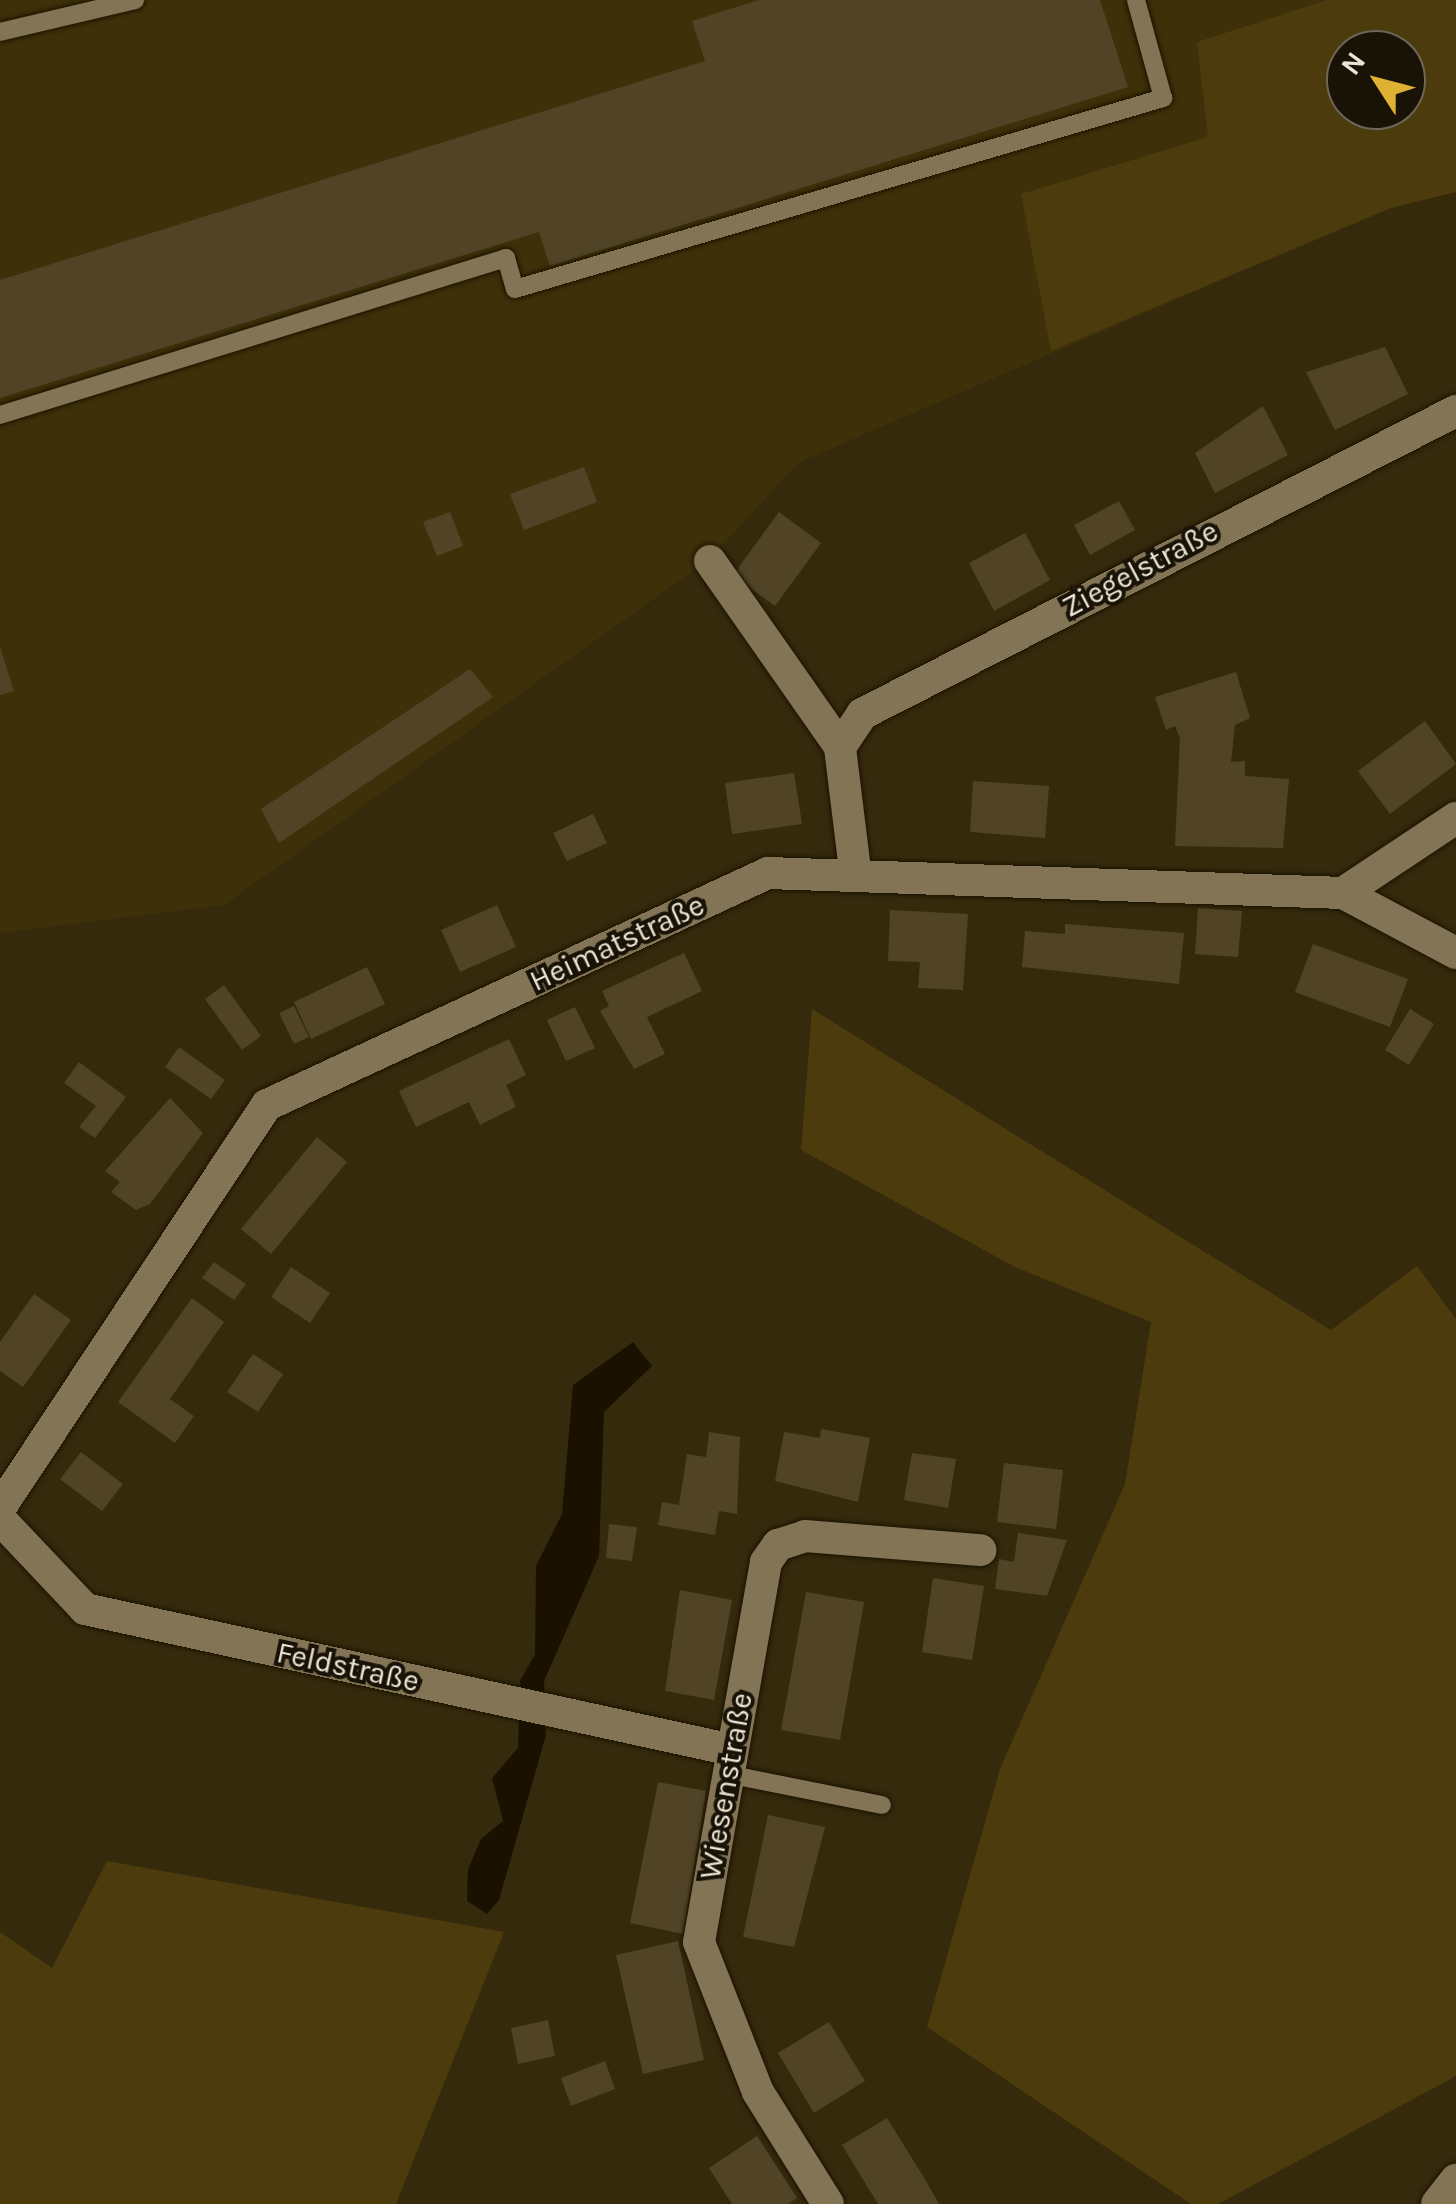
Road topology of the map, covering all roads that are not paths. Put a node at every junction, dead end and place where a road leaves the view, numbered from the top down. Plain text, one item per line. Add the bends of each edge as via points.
1 (134, 0) edge
2 (1136, 0) edge
3 (0, 32) edge
4 (1456, 411) edge
5 (0, 415) edge
6 (710, 561) dead end
7 (840, 747) junction
8 (1456, 818) edge
9 (854, 870) junction
10 (1342, 893) junction
11 (1456, 953) edge
12 (0, 1508) edge
13 (0, 1519) edge
14 (980, 1550) dead end
15 (730, 1762) junction
16 (882, 1805) dead end
17 (1456, 2180) edge
18 (828, 2204) edge
19 (1438, 2204) edge

1 - 3 lane
2 - 5 lane via 1163,98 516,289 506,258
4 - 7 street, Ziegelstraße via 862,714
6 - 7 street
7 - 9 street
8 - 10 street
9 - 10 street, Heimatstraße
9 - 12 street, Heimatstraße via 768,873 267,1106
10 - 11 street, Heimatstraße
13 - 15 street, Feldstraße via 85,1610 613,1724
14 - 15 street, Wiesenstraße via 806,1536 778,1546 766,1562
15 - 16 lane
15 - 18 street, Wiesenstraße via 698,1942 758,2092
17 - 19 street

